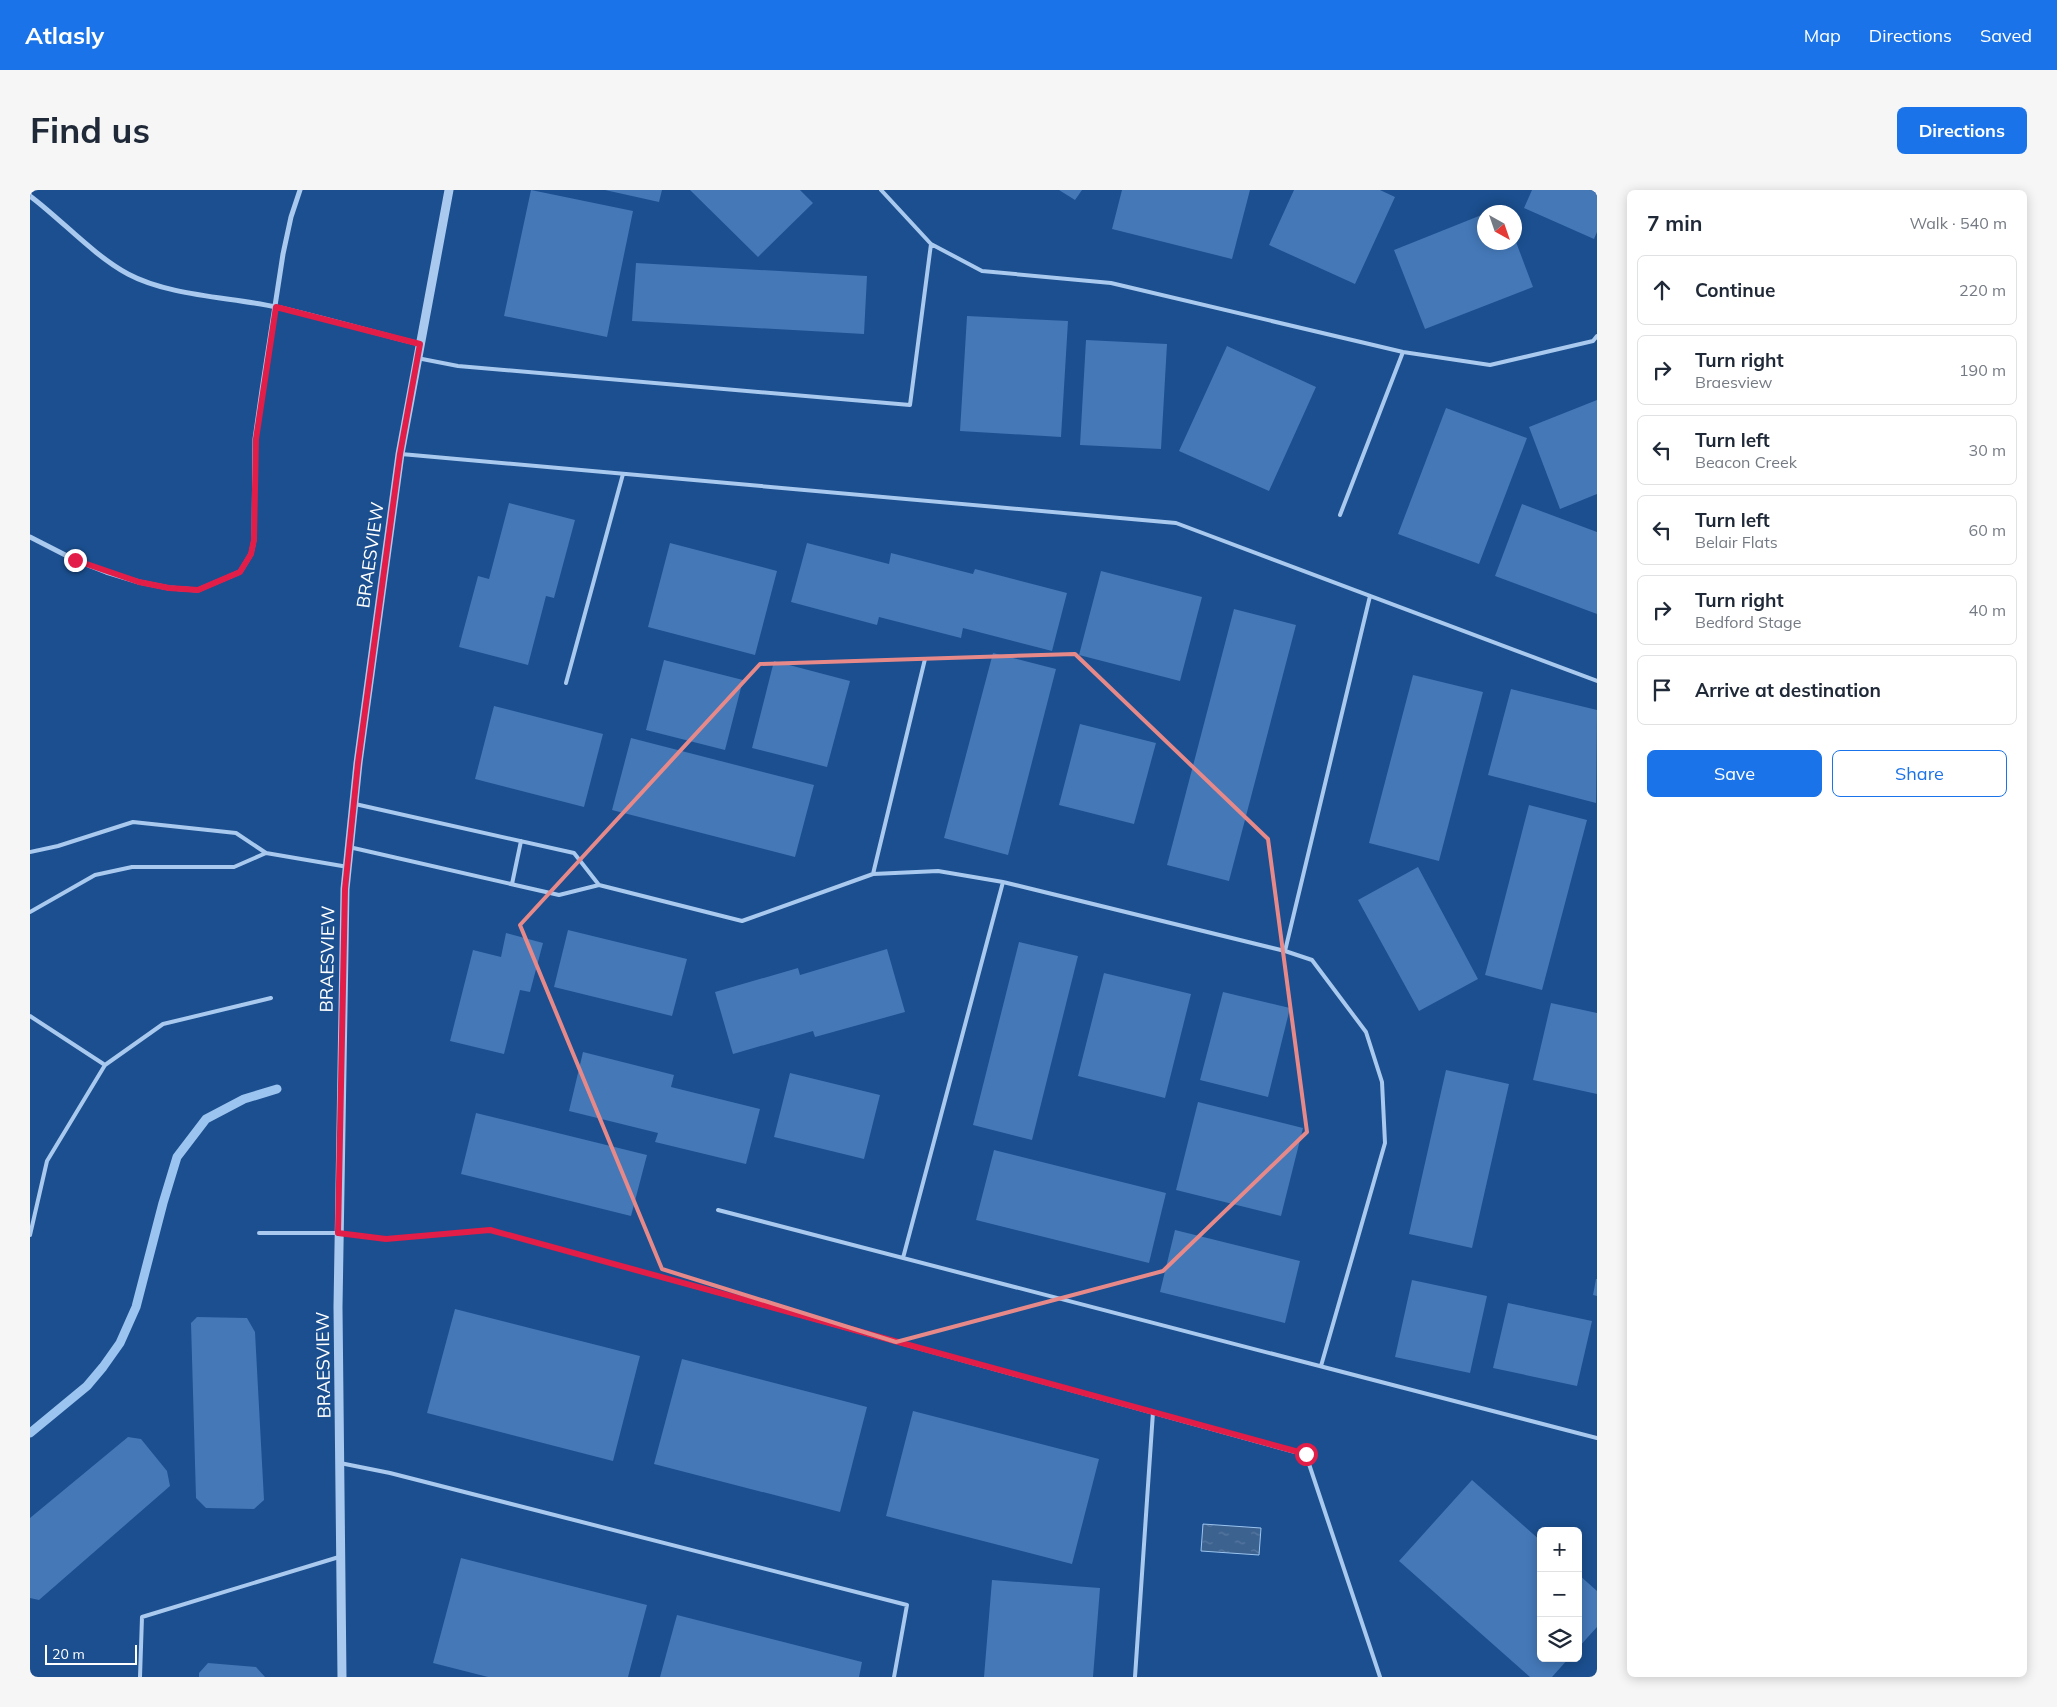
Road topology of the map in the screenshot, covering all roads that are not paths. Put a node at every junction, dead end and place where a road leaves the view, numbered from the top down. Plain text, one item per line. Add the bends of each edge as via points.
1 (300, 190) edge
2 (449, 190) edge
3 (881, 190) edge
4 (30, 196) edge
5 (931, 244) junction
6 (276, 307) junction
7 (1597, 336) edge
8 (1595, 341) edge
9 (420, 344) junction
10 (1403, 352) junction
11 (417, 358) junction
12 (400, 454) junction
13 (623, 474) junction
14 (1340, 515) dead end
15 (30, 537) edge
16 (1370, 596) junction
17 (925, 659) dead end
18 (1597, 681) edge
19 (566, 682) dead end
20 (354, 804) junction
21 (521, 841) junction
22 (349, 847) junction
23 (30, 852) edge
24 (266, 853) junction
25 (348, 867) junction
26 (873, 874) junction
27 (1003, 882) junction
28 (512, 884) junction
29 (599, 885) junction
30 (30, 912) edge
31 (1285, 952) junction
32 (271, 998) dead end
33 (30, 1016) edge
34 (106, 1065) junction
35 (718, 1210) dead end
36 (259, 1233) dead end
37 (338, 1233) junction
38 (30, 1235) edge
39 (903, 1258) junction
40 (1321, 1366) junction
41 (1153, 1412) junction
42 (1597, 1438) edge
43 (340, 1463) junction
44 (341, 1556) junction
45 (140, 1677) edge
46 (342, 1677) edge
47 (894, 1677) edge
48 (1135, 1677) edge
49 (1380, 1677) edge

1 - 6 street via 283,254
2 - 9 street, BRAESVIEW
3 - 5 lane
4 - 6 street via 127,274 172,289
5 - 10 lane via 982,271 1111,283
5 - 11 lane via 910,405 458,366
6 - 9 street
6 - 15 street via 256,439 254,540 251,554 240,572 198,590 169,588 106,572
7 - 8 lane
8 - 10 lane via 1490,365
9 - 11 street, BRAESVIEW
10 - 14 lane
11 - 12 street, BRAESVIEW
12 - 13 lane
12 - 20 street, BRAESVIEW
13 - 16 lane via 1176,523
13 - 19 lane
16 - 18 lane
16 - 31 lane
17 - 26 lane
20 - 21 lane
20 - 22 street, BRAESVIEW
21 - 28 lane
21 - 29 lane via 574,853
22 - 25 street, BRAESVIEW
22 - 28 lane
23 - 24 lane via 133,822 236,834
24 - 25 lane
24 - 30 lane via 234,867 132,867 94,875
25 - 37 street, BRAESVIEW
26 - 27 lane via 938,871
26 - 29 lane via 742,921
27 - 31 lane
27 - 39 lane
28 - 29 lane via 559,895
31 - 40 lane via 1312,960 1366,1032 1382,1082 1384,1143
32 - 34 lane via 163,1024
33 - 34 lane
34 - 38 lane via 47,1161
35 - 39 lane
36 - 37 lane
37 - 41 lane via 386,1239 490,1230
37 - 43 street, BRAESVIEW
39 - 40 lane
40 - 42 lane
41 - 48 lane
41 - 49 lane via 1306,1454
43 - 44 street, BRAESVIEW
43 - 47 lane via 907,1605
44 - 45 lane via 142,1617
44 - 46 street, BRAESVIEW

